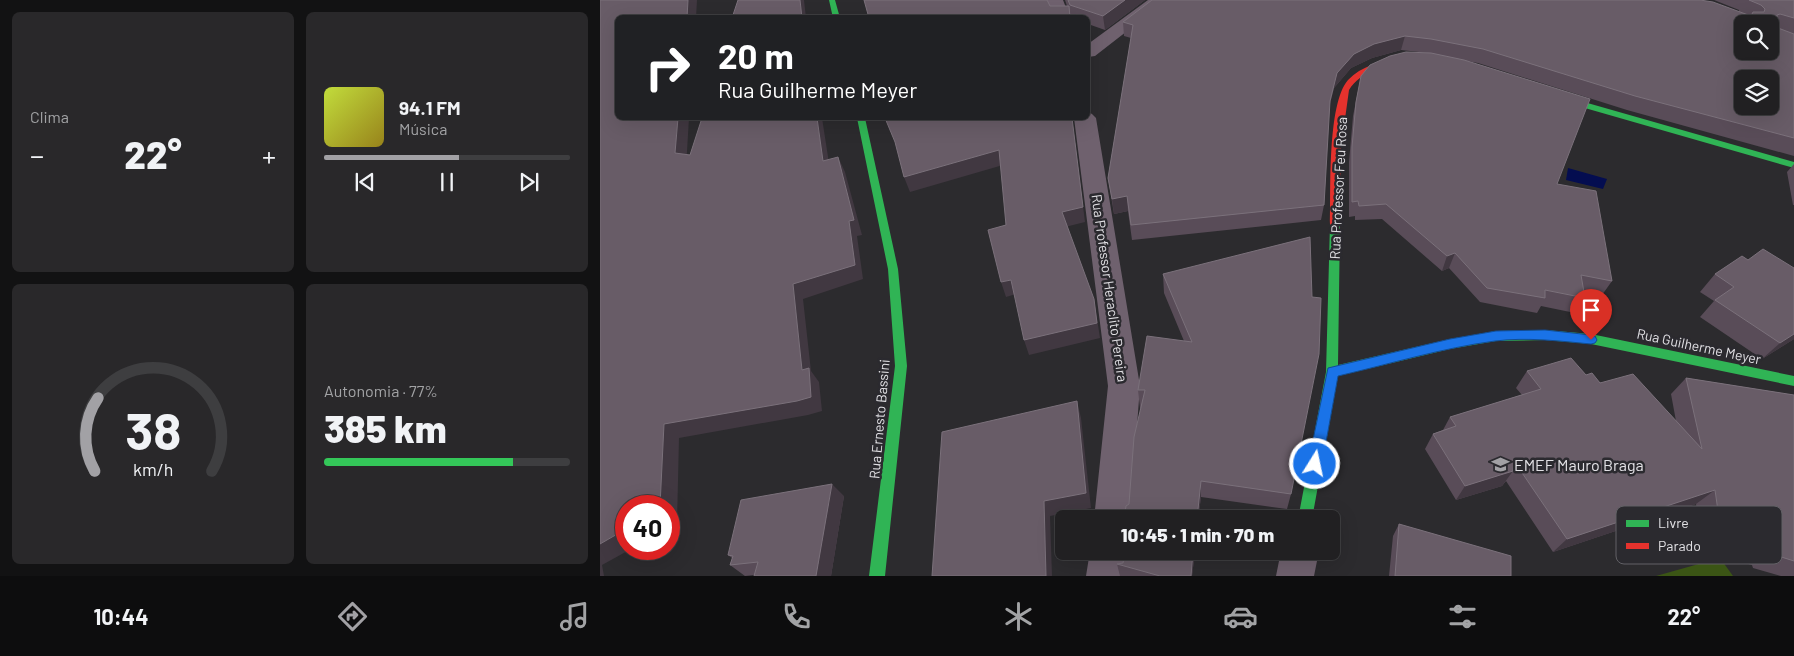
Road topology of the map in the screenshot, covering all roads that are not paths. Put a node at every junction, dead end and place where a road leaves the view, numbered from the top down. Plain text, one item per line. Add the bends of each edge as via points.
1 (832, 0) edge
2 (1055, 0) edge
3 (1159, 0) edge
4 (836, 15) edge
5 (1061, 15) edge
6 (1090, 51) edge
7 (1409, 58) edge
8 (1546, 94) edge
9 (861, 120) edge
10 (1085, 120) edge
11 (1794, 165) edge
12 (1332, 372) junction
13 (1794, 381) edge
14 (1113, 510) edge
15 (1308, 510) edge
16 (1108, 560) edge
17 (1298, 560) edge
18 (877, 576) edge
19 (1105, 576) edge
20 (1295, 576) edge

1 - 4 street
2 - 5 street
3 - 6 street
7 - 12 street, Rua Professor Feu Rosa via 1379,64 1359,74 1346,88 1336,162
8 - 11 street
9 - 18 street, Rua Ernesto Bassini via 893,269 901,366
10 - 14 street, Rua Professor Heraclito Pereira via 1124,386
12 - 13 street, Rua Guilherme Meyer via 1496,336 1545,334 1591,340
12 - 15 street, Rua Professor Feu Rosa
16 - 19 street
17 - 20 street

